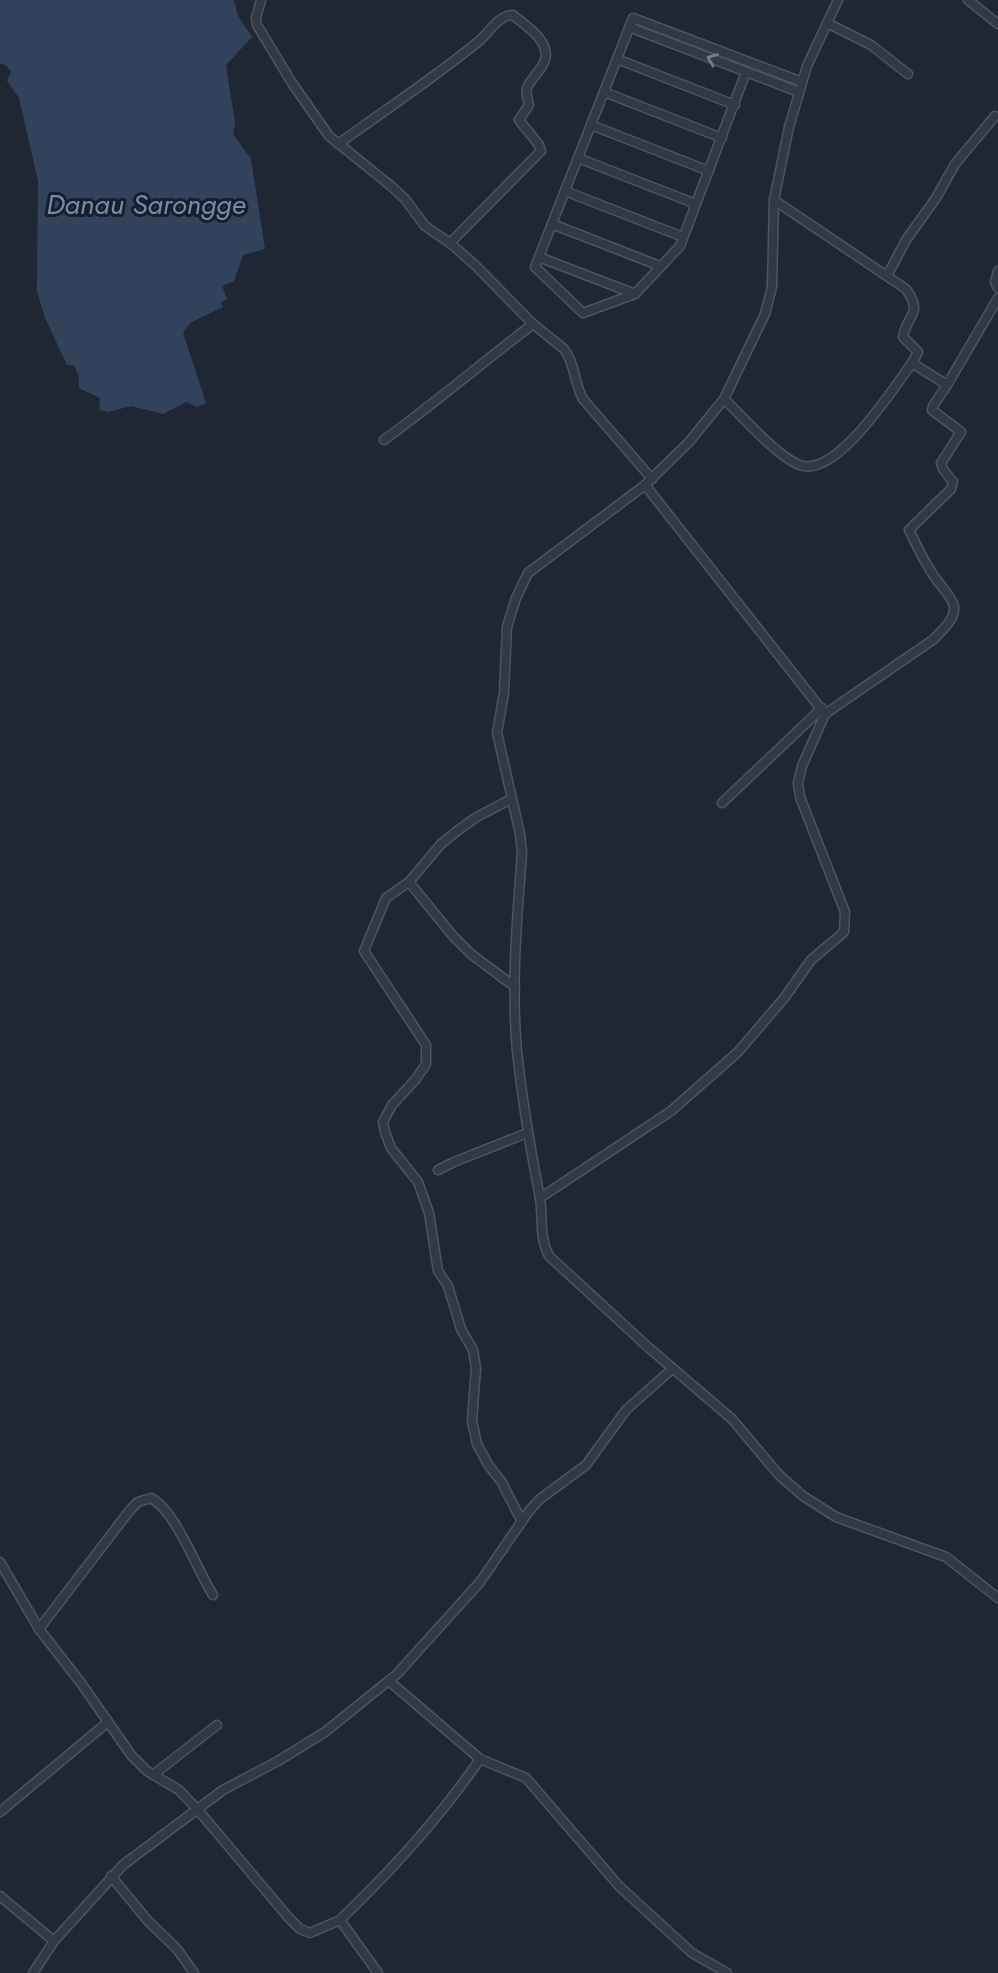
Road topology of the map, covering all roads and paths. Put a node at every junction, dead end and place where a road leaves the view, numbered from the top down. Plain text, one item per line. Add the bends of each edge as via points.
1 (261, 0) edge
2 (838, 0) edge
3 (968, 0) edge
4 (997, 22) edge
5 (827, 23) junction
6 (629, 27) junction
7 (617, 59) junction
8 (747, 72) junction
9 (908, 74) dead end
10 (802, 82) junction
11 (604, 92) junction
12 (799, 92) junction
13 (735, 105) junction
14 (995, 116) dead end
15 (591, 125) junction
16 (722, 138) junction
17 (338, 144) junction
18 (578, 158) junction
19 (709, 171) junction
20 (565, 191) junction
21 (774, 200) junction
22 (696, 204) junction
23 (552, 224) junction
24 (683, 237) junction
25 (450, 243) junction
26 (539, 257) junction
27 (660, 266) junction
28 (998, 271) edge
29 (887, 276) junction
30 (998, 288) edge
31 (635, 294) junction
32 (998, 298) edge
33 (533, 324) junction
34 (912, 363) junction
35 (947, 385) junction
36 (724, 399) junction
37 (384, 440) dead end
38 (648, 482) junction
39 (824, 711) junction
40 (511, 799) junction
41 (722, 803) dead end
42 (409, 882) junction
43 (514, 987) junction
44 (527, 1133) junction
45 (438, 1170) dead end
46 (540, 1198) junction
47 (672, 1369) junction
48 (521, 1520) junction
49 (0, 1562) edge
50 (213, 1595) dead end
51 (998, 1598) edge
52 (39, 1629) junction
53 (389, 1681) junction
54 (108, 1722) junction
55 (216, 1725) dead end
56 (480, 1759) junction
57 (153, 1775) junction
58 (198, 1810) junction
59 (0, 1812) edge
60 (111, 1875) junction
61 (0, 1896) edge
62 (340, 1920) junction
63 (54, 1941) junction
64 (33, 1973) edge
65 (194, 1973) edge
66 (378, 1973) edge
67 (727, 1973) edge

1 - 17 street via 256,18 262,37
2 - 5 street
3 - 4 street
5 - 9 street via 871,45
5 - 10 street
6 - 7 street
8 -> 6 street
6 - 10 street via 633,18
7 - 11 street
7 - 13 street
8 - 12 street
8 - 13 street
10 - 12 street
11 - 15 street
11 - 16 street
12 - 21 street
13 - 16 street
14 - 29 street via 955,164
15 - 18 street
15 - 19 street
16 - 19 street
17 - 25 street via 391,186 425,226
17 - 25 street via 411,93 503,17 513,15 537,36 544,61 527,87 529,105 519,120 541,151
18 - 20 street
18 - 22 street
19 - 22 street
20 - 23 street
20 - 24 street
21 - 29 street
21 - 36 street via 772,287 765,314
22 - 24 street
23 - 26 street
23 - 27 street
24 - 27 street
25 - 33 street
26 - 31 street
26 - 31 street via 536,267 583,313
27 - 31 street
28 - 30 street
29 - 34 street via 906,289 915,304 902,335 918,352
32 - 35 street
33 - 37 street
33 - 38 street via 564,349 583,399
34 - 35 street
34 - 36 street via 851,441 825,461 810,466 799,466 781,453
35 - 39 street via 932,410 961,430 941,463 953,486 909,530 954,604 953,613 934,639
36 - 38 street
38 - 39 street
38 - 40 street via 523,581 507,627 497,733
39 - 41 street
39 - 46 street via 798,783 845,912 844,932 811,960 738,1052 671,1111
40 - 42 street via 457,831
40 - 43 street via 522,853
42 - 43 street via 471,954
42 - 48 street via 383,903 364,951 428,1052 426,1064 383,1122 391,1148 422,1192 438,1270 473,1350 472,1421 477,1444
43 - 44 street
44 - 45 street
44 - 46 street
46 - 47 street via 541,1235 549,1256
47 - 48 street via 626,1410 586,1465 540,1499
47 - 51 street via 732,1419 803,1496 836,1517 946,1557
48 - 53 street via 480,1583
49 - 52 street
50 - 52 street via 174,1520 151,1498 130,1510
52 - 54 street
53 - 56 street
53 - 58 street via 325,1732 223,1790
54 - 57 street via 131,1755
54 - 59 street
55 - 57 street
56 - 62 street via 416,1842
56 - 67 street via 526,1778 619,1886 692,1953
57 - 58 street via 179,1790
58 - 60 street
58 - 62 street via 300,1929 310,1933
60 - 63 street
60 - 65 street
61 - 63 street
62 - 66 street
63 - 64 street

